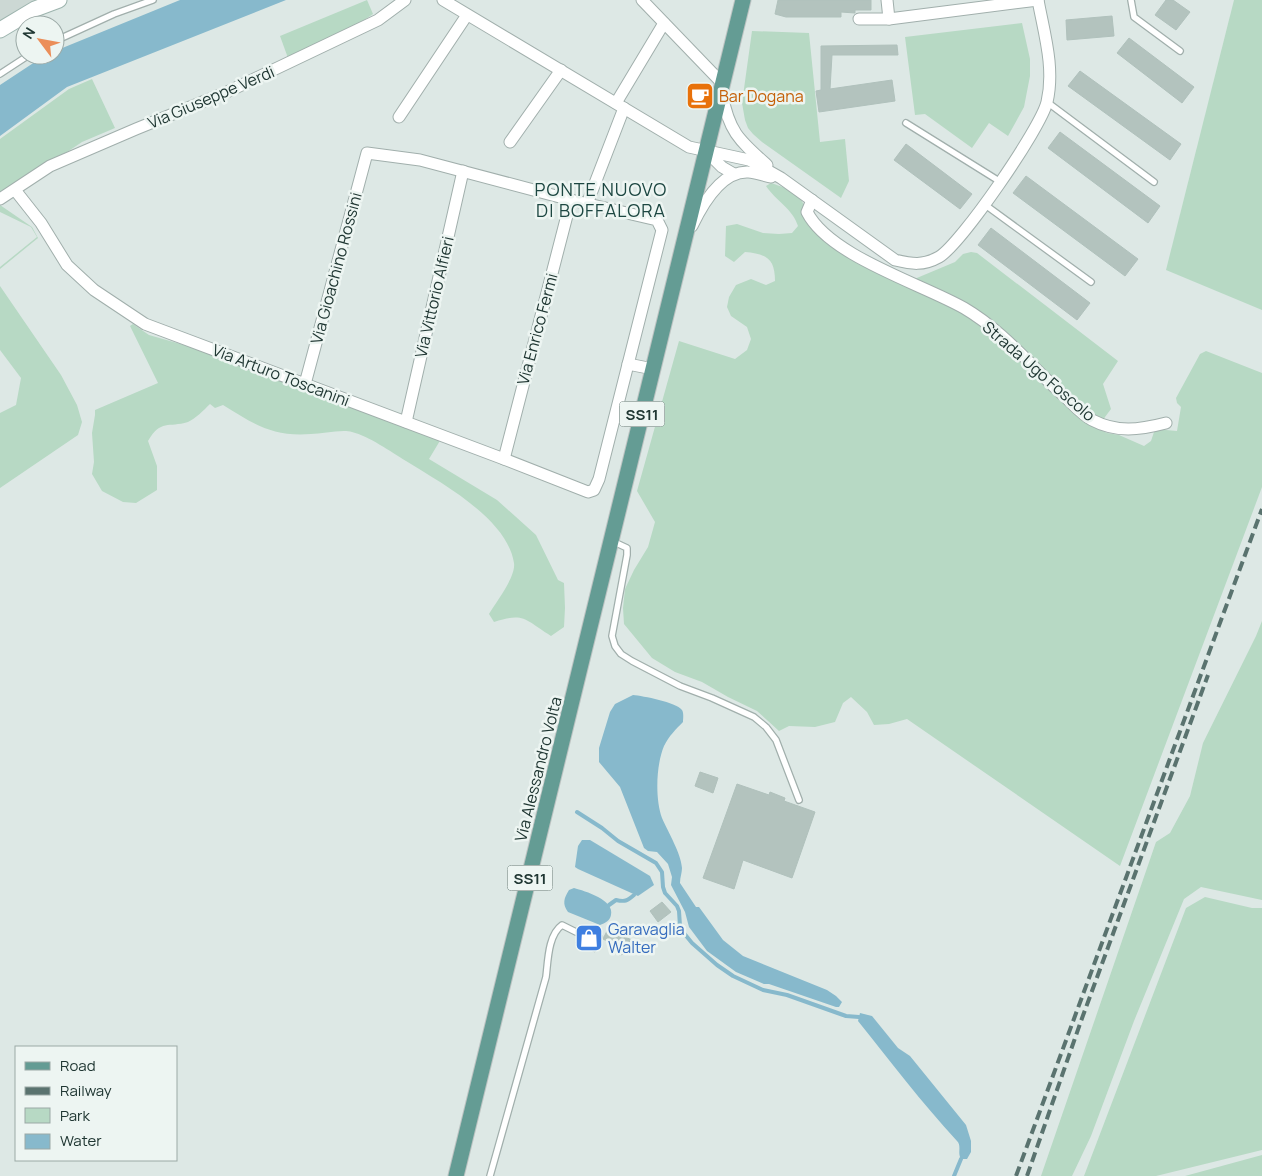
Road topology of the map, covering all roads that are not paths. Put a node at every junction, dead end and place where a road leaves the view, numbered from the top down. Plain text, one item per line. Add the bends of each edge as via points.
1 (59, 0) edge
2 (153, 0) edge
3 (405, 0) edge
4 (443, 0) edge
5 (642, 0) edge
6 (743, 0) edge
7 (887, 0) edge
8 (1038, 0) edge
9 (1132, 0) edge
10 (990, 3) edge
11 (467, 15) junction
12 (859, 19) dead end
13 (889, 19) junction
14 (664, 24) junction
15 (0, 30) edge
16 (65, 36) edge
17 (1180, 51) dead end
18 (15, 64) edge
19 (561, 70) junction
20 (0, 74) edge
21 (721, 85) junction
22 (1047, 102) junction
23 (620, 105) junction
24 (400, 117) dead end
25 (906, 123) dead end
26 (510, 142) dead end
27 (706, 151) junction
28 (462, 171) junction
29 (734, 174) junction
30 (781, 178) junction
31 (999, 181) junction
32 (1154, 182) dead end
33 (15, 190) junction
34 (0, 199) edge
35 (571, 200) junction
36 (812, 200) junction
37 (588, 204) junction
38 (984, 204) junction
39 (682, 248) junction
40 (1092, 282) dead end
41 (628, 364) junction
42 (653, 370) junction
43 (305, 384) junction
44 (406, 422) junction
45 (1166, 423) dead end
46 (504, 459) junction
47 (612, 541) junction
48 (799, 800) dead end
49 (576, 932) dead end
50 (456, 1176) edge
51 (490, 1176) edge

1 - 15 street via 35,9
2 - 16 lane
3 - 33 street, Via Giuseppe Verdi via 378,20 227,92 50,166
4 - 11 street
5 - 14 street
6 - 21 main road, SS11
7 - 13 street
8 - 10 street
8 - 22 street via 1050,65
9 - 17 lane via 1134,17
10 - 13 street
11 - 19 street
11 - 24 street
12 - 13 street
14 - 21 street
14 - 23 street
18 - 20 lane
19 - 23 street
19 - 26 street
21 - 27 main road, Via Alessandro Volta / SS11
21 - 30 street via 724,108 733,130 744,146
22 - 31 street via 1036,128
22 - 32 lane
23 - 27 street via 689,147
23 - 37 street
25 - 31 lane
27 - 29 street
27 - 30 street via 749,160
27 - 39 main road, Via Alessandro Volta / SS11
28 - 35 street
28 - 43 street, Via Gioachino Rossini via 420,160 367,153
28 - 44 street, Via Vittorio Alfieri
29 - 30 street via 749,172
29 - 39 street via 710,196
30 - 36 street
31 - 38 street
33 - 34 street, Via Giuseppe Verdi
33 - 43 street, Via Arturo Toscanini via 41,223 67,265 94,290 145,324
35 - 37 street
35 - 46 street, Via Enrico Fermi
36 - 38 street via 895,260 913,265 926,264 940,256
36 - 45 street, Strada Ugo Foscolo via 807,212 812,221 840,245 962,308 996,330 1090,420 1116,429 1141,430
37 - 41 street via 657,220 662,230
38 - 40 lane
39 - 42 main road, Via Alessandro Volta / SS11
41 - 42 street
41 - 46 street, Via Arturo Toscanini via 594,490 580,490
42 - 47 main road, Via Alessandro Volta / SS11
43 - 44 street, Via Arturo Toscanini
44 - 46 street, Via Arturo Toscanini
47 - 48 lane via 627,548 612,636 614,646 632,661 680,686 754,717 776,740
47 - 50 main road, Via Alessandro Volta / SS11
49 - 51 lane via 562,925 556,929

